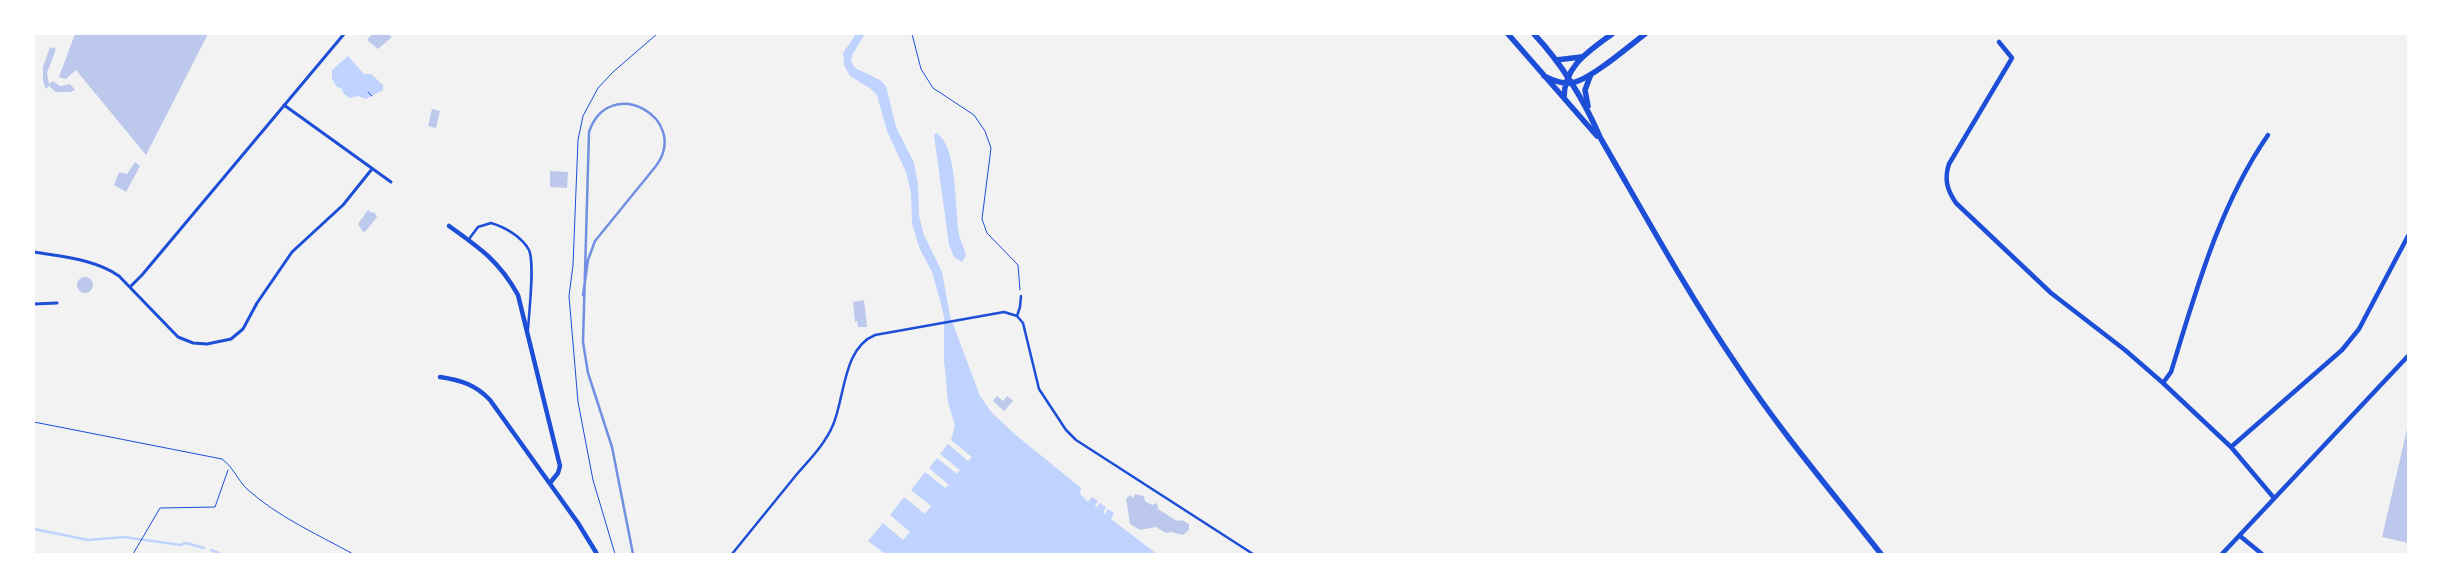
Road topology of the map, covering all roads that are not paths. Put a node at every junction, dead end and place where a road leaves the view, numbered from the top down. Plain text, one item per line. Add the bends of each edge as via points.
1 (344, 34) edge
2 (1508, 34) edge
3 (1534, 34) edge
4 (1538, 34) edge
5 (1612, 34) edge
6 (1646, 34) edge
7 (1541, 41) junction
8 (1999, 42) dead end
9 (1580, 57) junction
10 (1556, 60) junction
11 (1592, 73) junction
12 (1542, 75) junction
13 (1568, 81) junction
14 (1564, 99) junction
15 (284, 105) junction
16 (1589, 111) junction
17 (2268, 135) dead end
18 (1601, 140) junction
19 (372, 169) junction
20 (391, 182) dead end
21 (449, 226) dead end
22 (2408, 236) edge
23 (469, 240) junction
24 (34, 252) edge
25 (130, 287) junction
26 (1021, 296) road end
27 (57, 303) dead end
28 (34, 304) edge
29 (1017, 316) junction
30 (528, 333) junction
31 (2408, 356) edge
32 (440, 377) dead end
33 (2163, 383) junction
34 (2232, 447) junction
35 (550, 483) junction
36 (2274, 498) junction
37 (2240, 536) junction
38 (597, 554) edge
39 (732, 554) edge
40 (1253, 554) edge
41 (1881, 554) edge
42 (2222, 554) edge
43 (2262, 554) edge

1 - 15 street
2 - 12 street
3 - 7 street
4 - 7 street
5 - 9 street
6 - 11 street
7 - 10 street
8 - 33 street via 2012,58 1949,164 1946,174 1950,194 2051,293
9 - 10 street
9 - 13 street
10 - 13 street
11 - 13 street
11 - 16 street via 1585,90
12 - 13 street
12 - 14 street
13 - 14 street
13 - 16 street
14 - 18 street
15 - 19 street
15 - 25 street
16 - 18 street
17 - 33 street via 2220,224 2171,372
18 - 41 street via 1736,365
19 - 20 street
19 - 25 street via 343,206 292,252 243,329 231,339 207,344 178,338
21 - 23 street
22 - 34 street via 2359,329 2330,362
23 - 30 street via 506,274 518,295
23 - 30 lane via 478,227 491,223 511,232 529,250
24 - 25 street via 103,266
26 - 29 lane
27 - 28 street
29 - 39 lane via 1004,312 875,335 858,347 826,438
29 - 40 lane via 1025,327 1039,389 1066,430 1088,448
30 - 35 street via 560,466
31 - 36 street
32 - 35 street via 464,382 485,394
33 - 34 street
34 - 36 street
35 - 38 street
36 - 37 street
37 - 42 street
37 - 43 street

